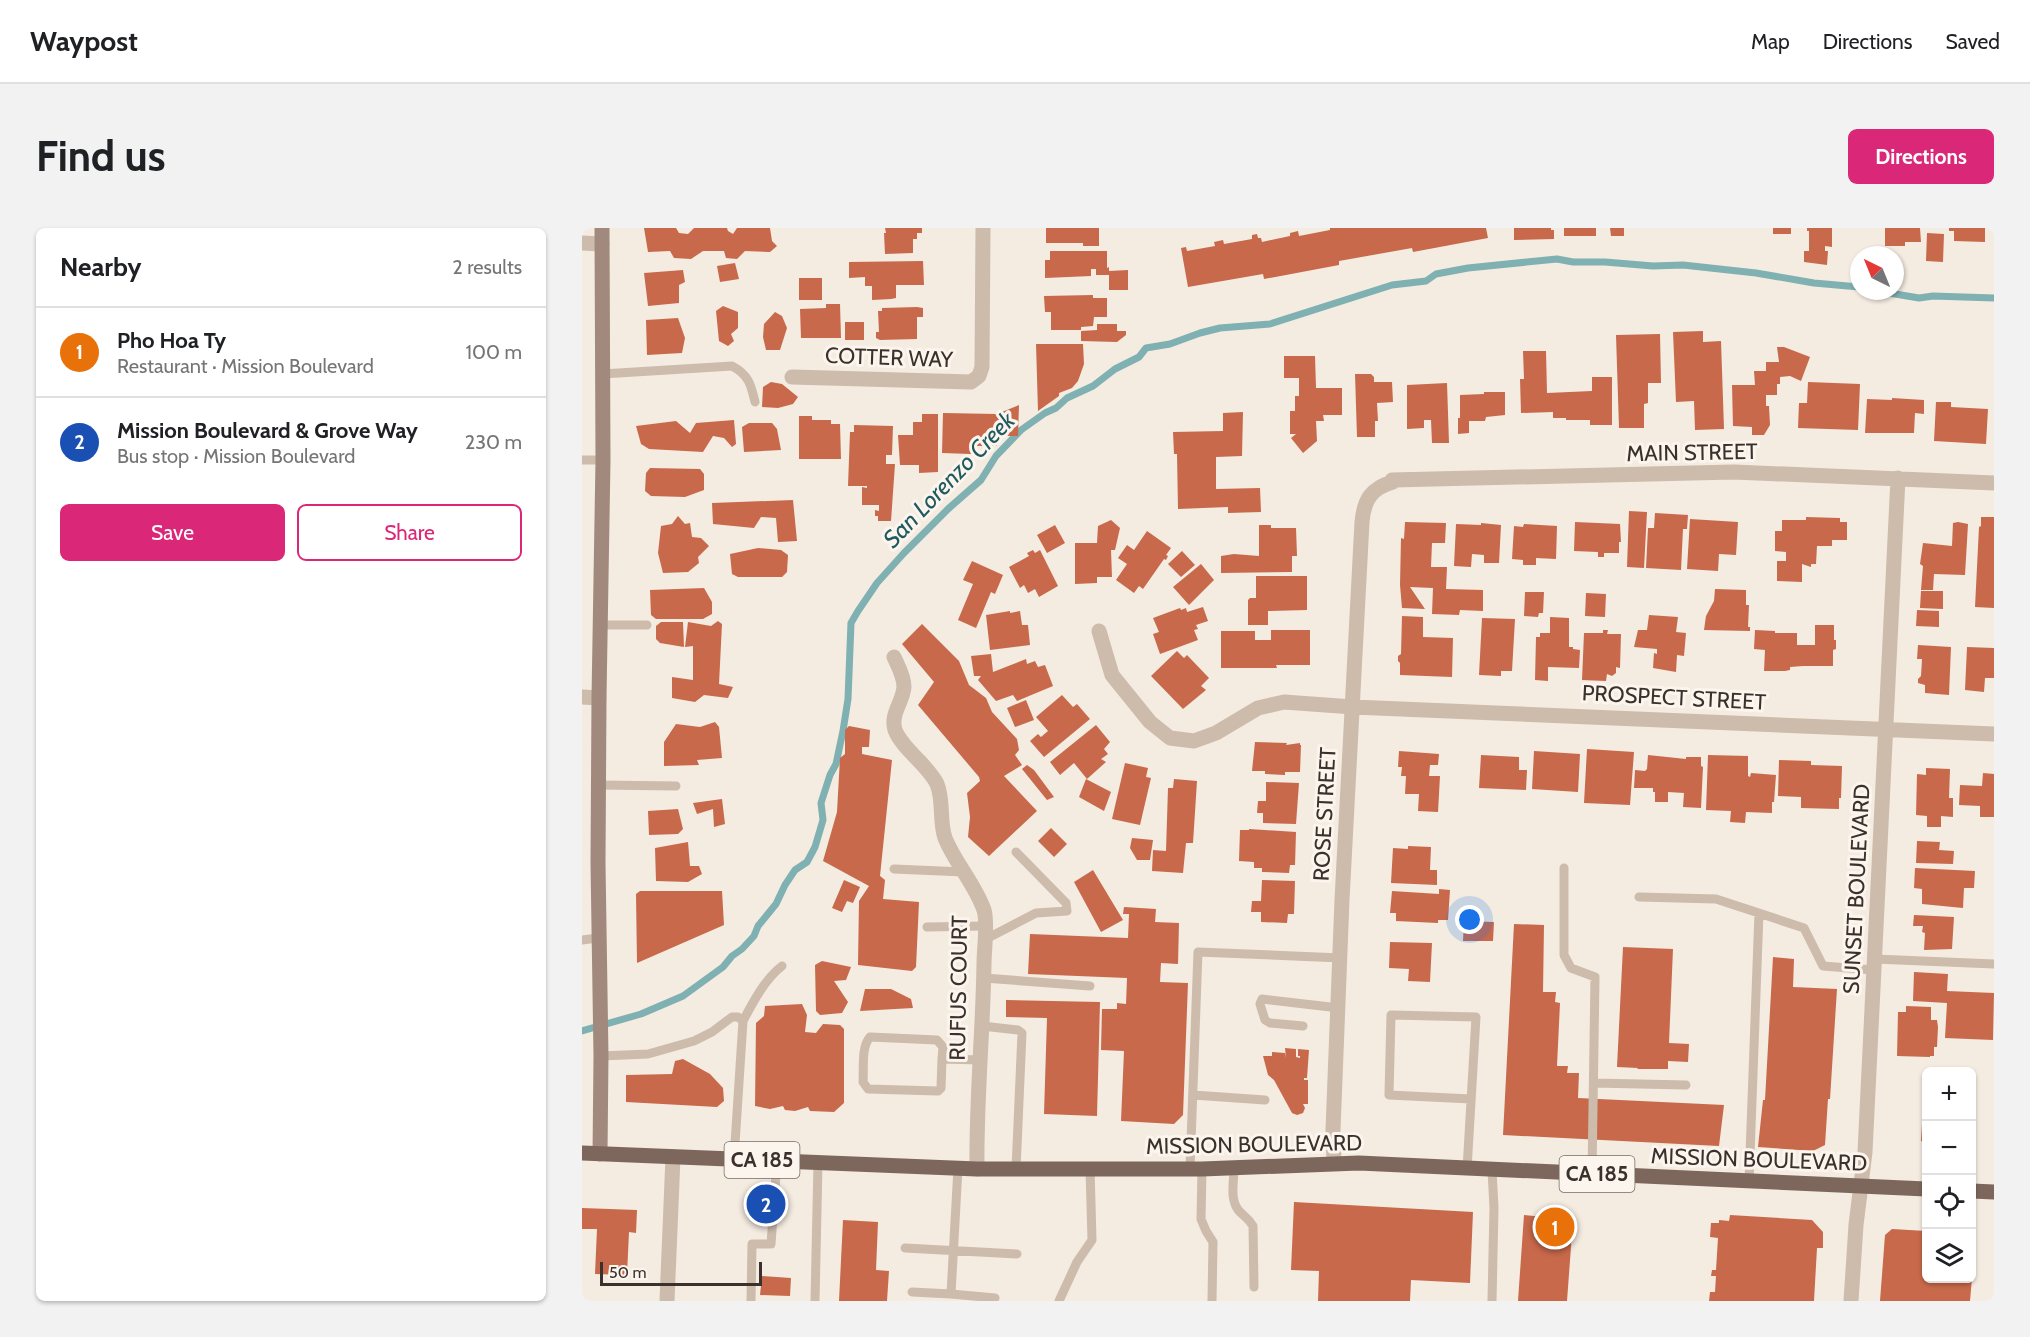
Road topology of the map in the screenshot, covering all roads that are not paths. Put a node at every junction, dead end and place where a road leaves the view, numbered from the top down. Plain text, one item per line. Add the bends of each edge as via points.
1 (983, 228) edge
2 (602, 236) edge
3 (582, 243) edge
4 (602, 374) junction
5 (792, 377) dead end
6 (755, 402) dead end
7 (582, 460) edge
8 (603, 460) junction
9 (1898, 478) junction
10 (1393, 482) joint
11 (1994, 483) edge
12 (600, 625) junction
13 (646, 625) dead end
14 (1099, 631) dead end
15 (894, 657) dead end
16 (582, 697) edge
17 (599, 698) junction
18 (1353, 707) junction
19 (1886, 728) junction
20 (1994, 734) edge
21 (598, 785) junction
22 (676, 786) dead end
23 (1016, 852) dead end
24 (1564, 868) dead end
25 (894, 869) dead end
26 (963, 872) junction
27 (1639, 897) dead end
28 (1759, 913) junction
29 (927, 927) dead end
30 (985, 933) junction
31 (598, 938) junction
32 (582, 940) edge
33 (1341, 958) junction
34 (1874, 964) junction
35 (1994, 964) edge
36 (782, 966) dead end
37 (984, 978) junction
38 (1090, 986) dead end
39 (1339, 1008) junction
40 (743, 1021) junction
41 (982, 1026) junction
42 (1304, 1026) dead end
43 (601, 1056) junction
44 (942, 1059) junction
45 (981, 1060) junction
46 (1593, 1083) junction
47 (1686, 1085) dead end
48 (1193, 1095) junction
49 (1471, 1099) junction
50 (1266, 1100) dead end
51 (582, 1153) edge
52 (600, 1154) junction
53 (673, 1157) junction
54 (734, 1160) junction
55 (777, 1161) junction
56 (818, 1163) junction
57 (1334, 1163) junction
58 (958, 1168) junction
59 (1234, 1168) junction
60 (977, 1169) junction
61 (1016, 1169) junction
62 (1090, 1169) junction
63 (1196, 1169) junction
64 (1467, 1169) junction
65 (1492, 1170) junction
66 (1592, 1174) junction
67 (1749, 1181) junction
68 (1860, 1186) junction
69 (1922, 1189) edge
70 (1976, 1191) edge
71 (1994, 1192) edge
72 (905, 1248) dead end
73 (953, 1251) junction
74 (1017, 1254) dead end
75 (1254, 1287) dead end
76 (912, 1292) dead end
77 (951, 1294) junction
78 (995, 1298) dead end
79 (667, 1301) edge
80 (751, 1301) edge
81 (815, 1301) edge
82 (1059, 1301) edge
83 (1212, 1301) edge
84 (1492, 1301) edge
85 (1851, 1301) edge

1 - 5 street, COTTER WAY via 979,376 971,382
2 - 3 street
2 - 4 main road
4 - 6 lane via 732,366 750,380
4 - 8 main road
7 - 8 lane
8 - 12 main road
9 - 10 street, MAIN STREET via 1734,472
9 - 11 street, MAIN STREET
9 - 19 street, SUNSET BOULEVARD
10 - 18 street, ROSE STREET via 1375,489 1363,511
12 - 13 lane
12 - 17 main road
14 - 18 street, PROSPECT STREET via 1112,675 1150,722 1170,738 1194,741 1216,734 1258,708 1284,702
15 - 26 street, RUFUS COURT via 904,686 894,718 895,729 937,784 943,832
16 - 17 street
17 - 21 main road
18 - 19 street, PROSPECT STREET
18 - 33 street, ROSE STREET
19 - 20 street, PROSPECT STREET
19 - 34 street, SUNSET BOULEVARD
21 - 22 lane
21 - 31 main road
23 - 30 lane via 1066,903 1067,911 1036,913
24 - 46 lane via 1564,955 1571,968 1595,977
25 - 26 lane
26 - 30 street, RUFUS COURT via 985,912
27 - 28 lane via 1716,899
28 - 34 lane via 1804,928 1823,966
28 - 67 lane
29 - 30 lane
30 - 37 street, RUFUS COURT
31 - 32 lane
31 - 43 main road
33 - 39 street, ROSE STREET
33 - 48 lane via 1198,952
34 - 35 lane
34 - 68 street, SUNSET BOULEVARD
36 - 40 lane
37 - 38 lane
37 - 41 street, RUFUS COURT
39 - 42 lane via 1262,999 1265,1020
39 - 57 street, ROSE STREET
40 - 43 lane via 732,1017 694,1041 648,1054
40 - 54 lane
41 - 45 street, RUFUS COURT
41 - 61 lane via 1022,1033
43 - 52 main road
44 - 44 lane via 943,1047 937,1040 870,1037 865,1047 863,1082 868,1089 938,1091
44 - 45 lane
45 - 60 street, RUFUS COURT
46 - 47 lane
46 - 66 lane
48 - 50 lane
48 - 63 lane
49 - 49 lane via 1476,1017 1391,1015 1389,1095
49 - 64 lane
51 - 52 main road, MISSION BOULEVARD / CA 185
52 - 53 main road, MISSION BOULEVARD / CA 185
53 - 54 main road, MISSION BOULEVARD / CA 185
53 - 79 street
54 - 55 main road, MISSION BOULEVARD / CA 185
55 - 56 main road, MISSION BOULEVARD / CA 185
55 - 80 lane via 771,1244 752,1244
56 - 58 main road, MISSION BOULEVARD / CA 185
56 - 81 lane
57 - 59 main road, MISSION BOULEVARD / CA 185
57 - 64 main road, MISSION BOULEVARD / CA 185
58 - 60 main road, MISSION BOULEVARD / CA 185
58 - 73 lane
59 - 63 main road, MISSION BOULEVARD / CA 185
59 - 75 lane via 1233,1202 1253,1226
60 - 61 main road, MISSION BOULEVARD / CA 185
61 - 62 main road, MISSION BOULEVARD / CA 185
62 - 63 main road, MISSION BOULEVARD / CA 185
62 - 82 lane via 1092,1240
63 - 83 lane via 1201,1219 1213,1242
64 - 65 main road, MISSION BOULEVARD / CA 185
65 - 66 main road, MISSION BOULEVARD / CA 185
65 - 84 lane
66 - 67 main road, MISSION BOULEVARD / CA 185
67 - 68 main road, MISSION BOULEVARD / CA 185
68 - 69 main road, MISSION BOULEVARD / CA 185
68 - 85 street, SUNSET BOULEVARD
70 - 71 main road
72 - 73 lane
73 - 74 lane
73 - 77 lane
76 - 77 lane
77 - 78 lane

